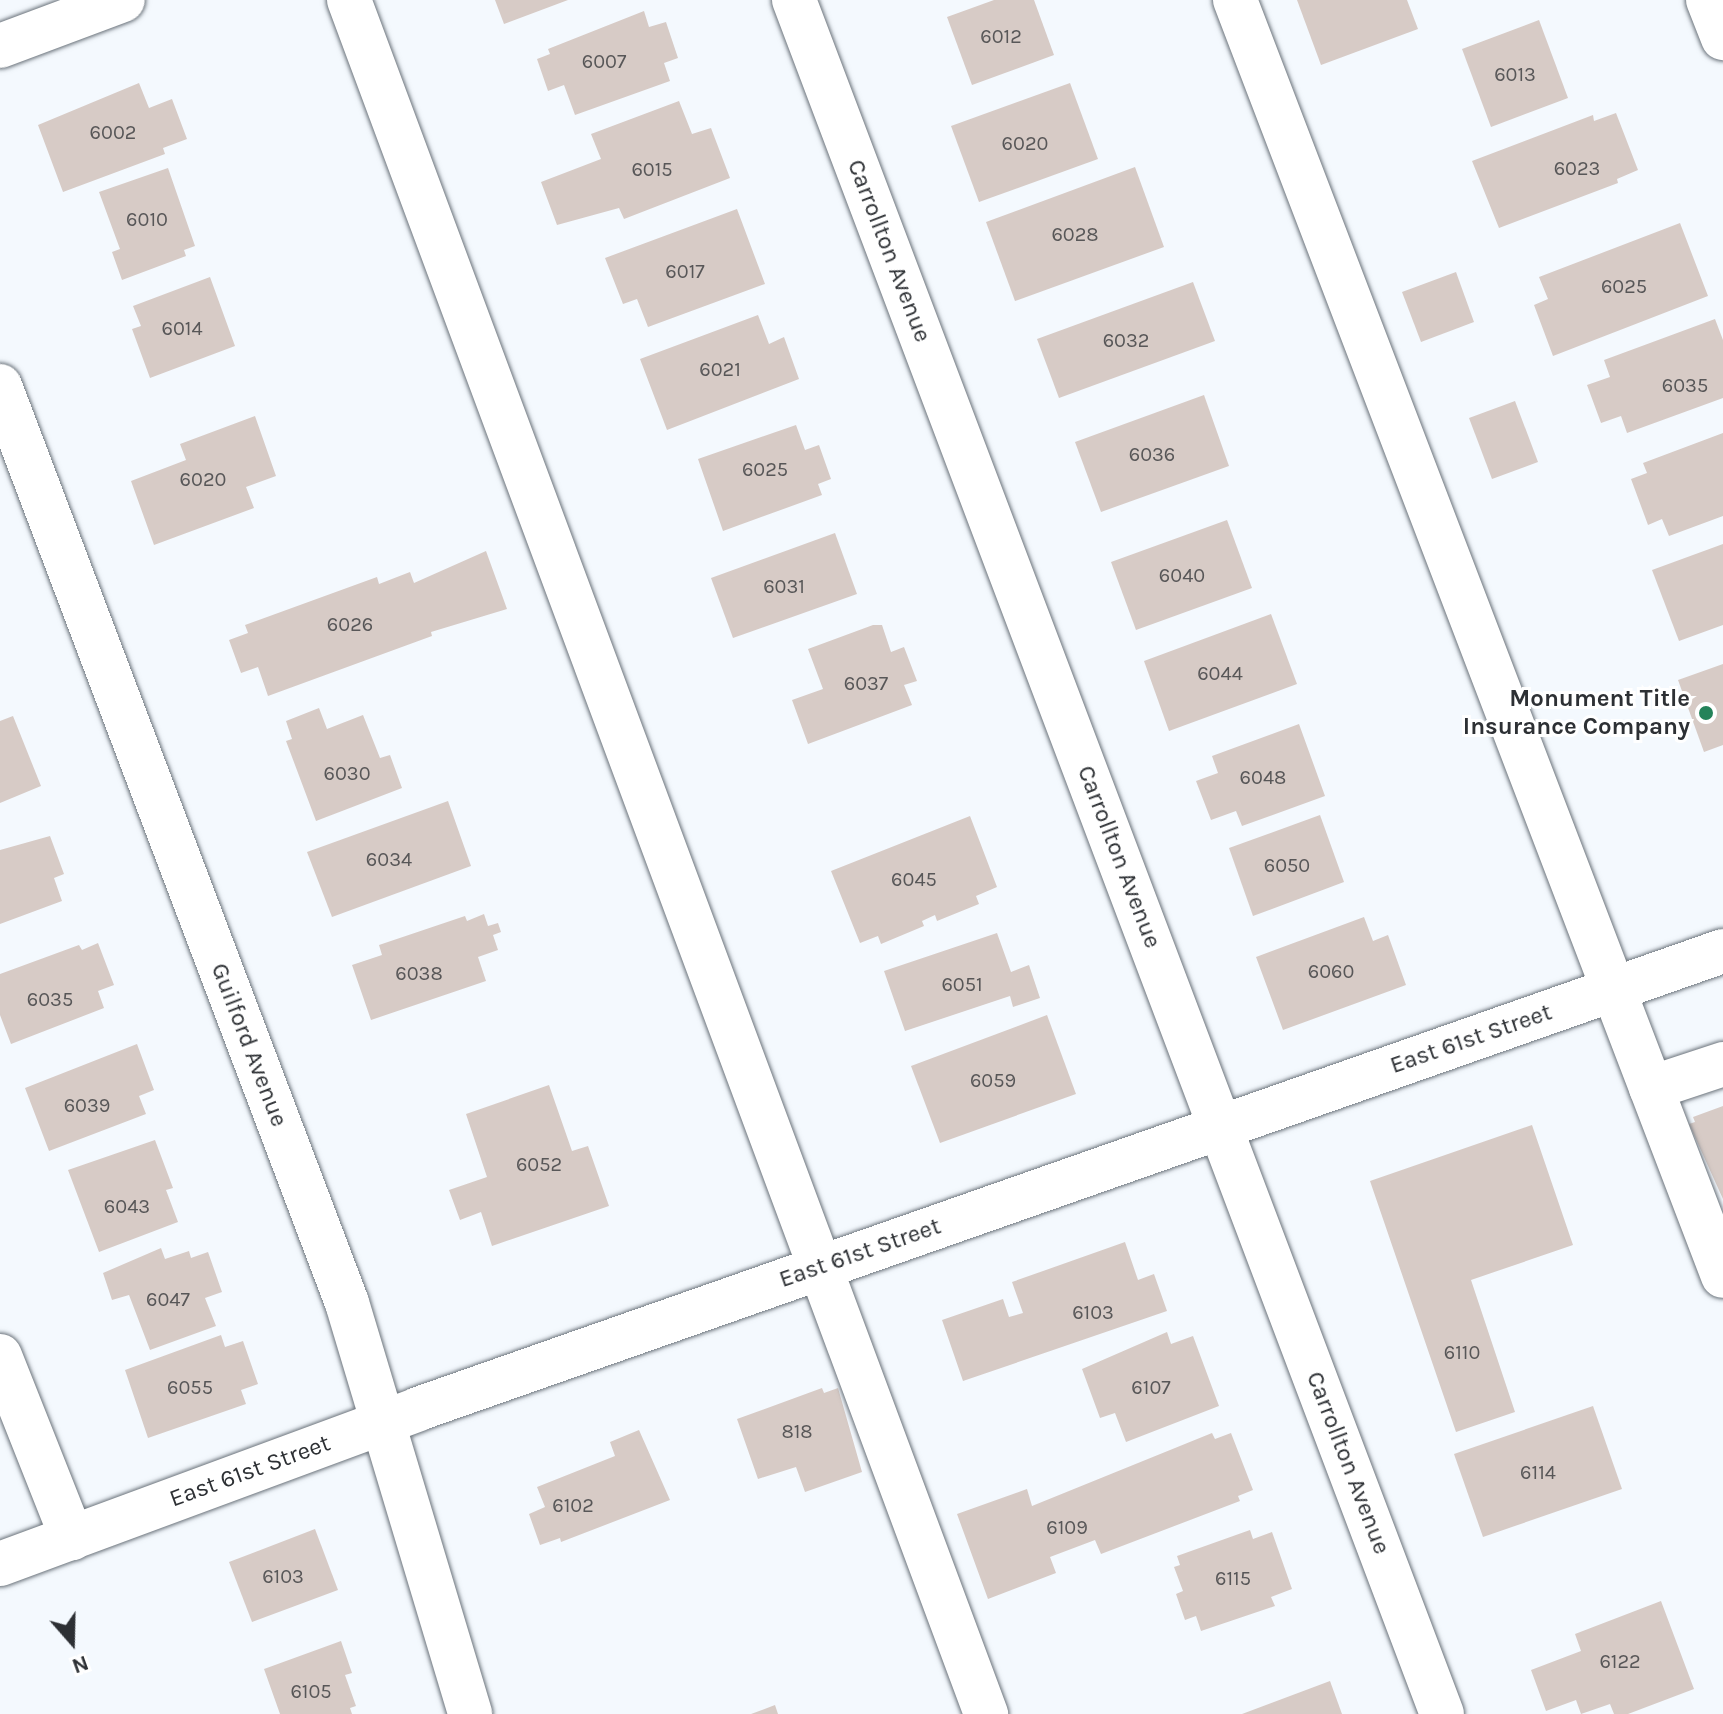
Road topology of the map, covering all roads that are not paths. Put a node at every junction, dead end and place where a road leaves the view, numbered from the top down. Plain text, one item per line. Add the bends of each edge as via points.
1 (123, 0) edge
2 (349, 0) edge
3 (794, 0) edge
4 (1235, 0) edge
5 (1708, 0) edge
6 (1723, 38) edge
7 (0, 46) edge
8 (0, 386) edge
9 (1723, 951) edge
10 (1614, 989) junction
11 (1723, 1064) edge
12 (1651, 1088) junction
13 (1221, 1126) junction
14 (817, 1269) junction
15 (1723, 1276) edge
16 (0, 1356) edge
17 (382, 1422) junction
18 (72, 1538) junction
19 (0, 1564) edge
20 (470, 1714) edge
21 (986, 1714) edge
22 (1442, 1714) edge

1 - 7 street
2 - 14 street
3 - 13 street, Carrollton Avenue
4 - 10 street
5 - 6 street
8 - 17 street, Guilford Avenue via 347,1303
9 - 10 street, East 61st Street
10 - 12 street
10 - 13 street, East 61st Street
11 - 12 street
12 - 15 street
13 - 14 street, East 61st Street
13 - 22 street, Carrollton Avenue
14 - 17 street, East 61st Street
14 - 21 street
16 - 18 street
17 - 18 street, East 61st Street
17 - 20 street, Guilford Avenue
18 - 19 street, East 61st Street

